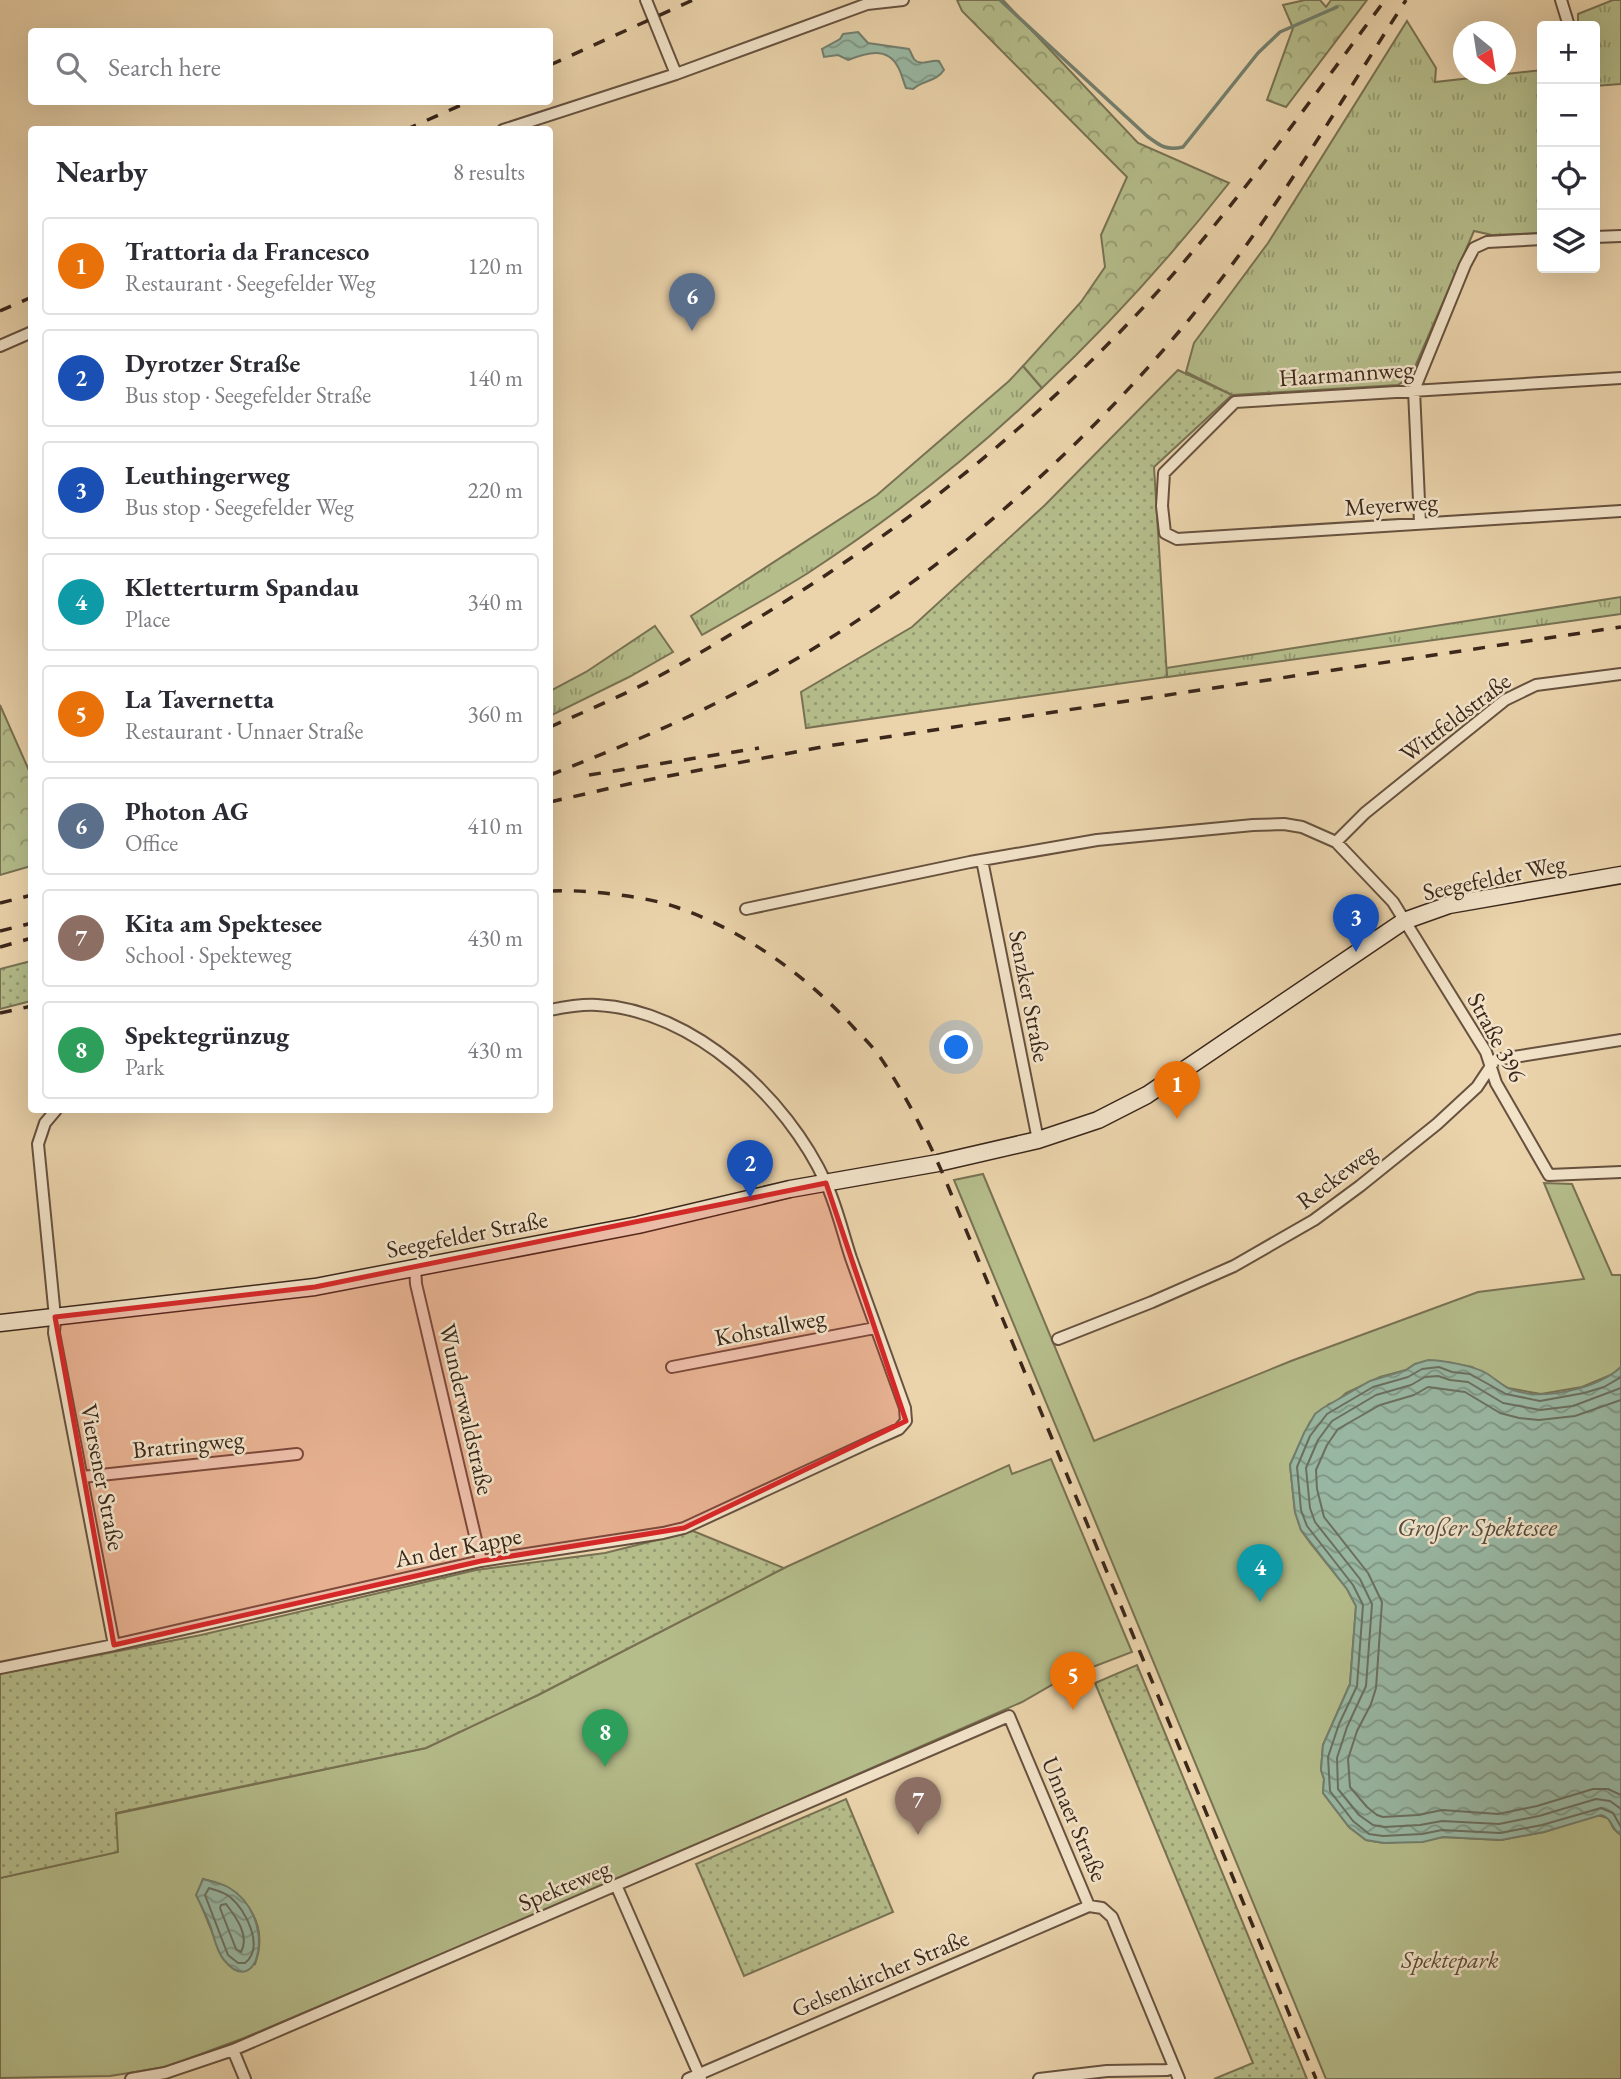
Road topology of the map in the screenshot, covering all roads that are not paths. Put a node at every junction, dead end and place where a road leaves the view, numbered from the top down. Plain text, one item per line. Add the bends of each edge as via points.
1 (646, 0) edge
2 (903, 0) edge
3 (1561, 0) edge
4 (869, 2) edge
5 (1567, 21) edge
6 (676, 74) junction
7 (515, 126) edge
8 (1621, 236) edge
9 (1600, 237) edge
10 (1537, 239) edge
11 (28, 334) edge
12 (0, 346) edge
13 (1621, 378) edge
14 (1415, 390) junction
15 (1621, 511) edge
16 (1420, 523) junction
17 (1165, 533) joint
18 (1621, 674) edge
19 (1336, 842) junction
20 (982, 860) junction
21 (1621, 875) edge
22 (746, 909) dead end
23 (1404, 921) junction
24 (553, 1010) edge
25 (1621, 1040) edge
26 (1491, 1064) junction
27 (53, 1113) edge
28 (1038, 1140) junction
29 (938, 1163) joint
30 (1621, 1172) edge
31 (826, 1183) junction
32 (415, 1267) junction
33 (55, 1317) junction
34 (0, 1323) edge
35 (875, 1328) junction
36 (1058, 1339) dead end
37 (672, 1367) dead end
38 (298, 1454) dead end
39 (82, 1477) junction
40 (481, 1561) junction
41 (114, 1645) junction
42 (0, 1668) edge
43 (1009, 1716) joint
44 (616, 1885) junction
45 (1089, 1906) junction
46 (233, 2050) junction
47 (1174, 2067) junction
48 (696, 2077) edge
49 (131, 2079) edge
50 (245, 2079) edge
51 (1039, 2079) edge
52 (1179, 2079) edge

1 - 6 street
2 - 4 street
3 - 5 street
4 - 6 street
6 - 7 street
8 - 9 street
10 - 14 street via 1486,242 1474,248
11 - 12 street
13 - 14 street, Haarmannweg
14 - 16 street
14 - 17 street, Haarmannweg via 1235,402 1164,473
15 - 16 street, Meyerweg
16 - 17 street, Meyerweg via 1177,539
18 - 19 street, Wittfeldstraße via 1536,685 1505,700 1365,813
19 - 20 street via 1302,827 1253,825 1097,840
19 - 23 street, Straße 396 via 1393,902
20 - 22 street
20 - 28 street, Senzker Straße
21 - 23 street, Seegefelder Weg via 1449,905
23 - 26 street, Straße 396
23 - 28 street, Seegefelder Weg via 1141,1098 1098,1120
24 - 31 street via 596,1005 628,1010 690,1033 760,1089 789,1119
25 - 26 street via 1499,1058
26 - 30 street, Straße 396 via 1496,1083 1549,1175
26 - 36 street, Reckeweg via 1478,1087 1437,1124 1314,1220 1234,1266
27 - 33 street, Viersener Straße via 38,1144
28 - 29 street, Seegefelder Weg
29 - 31 street, Seegefelder Straße
31 - 32 street, Seegefelder Straße via 648,1223
31 - 35 street
32 - 33 street, Seegefelder Straße via 303,1289
32 - 40 street, Wunderwaldstraße
33 - 34 street, Seegefelder Straße
33 - 39 street, Viersener Straße via 54,1333
35 - 37 street, Kohstallweg
35 - 40 street, An der Kappe via 905,1408 906,1421 899,1429 684,1528
38 - 39 street, Bratringweg
39 - 41 street, Viersener Straße
40 - 41 street, An der Kappe
41 - 42 street, An der Kappe
43 - 44 street, Spekteweg
43 - 45 street, Unnaer Straße
44 - 46 street, Spekteweg
44 - 48 street
45 - 47 street, Unnaer Straße via 1102,1908 1112,1917
45 - 48 street, Gelsenkircher Straße
46 - 49 street, Spekteweg via 165,2073
46 - 50 street
47 - 51 street
47 - 52 street, Unnaer Straße

